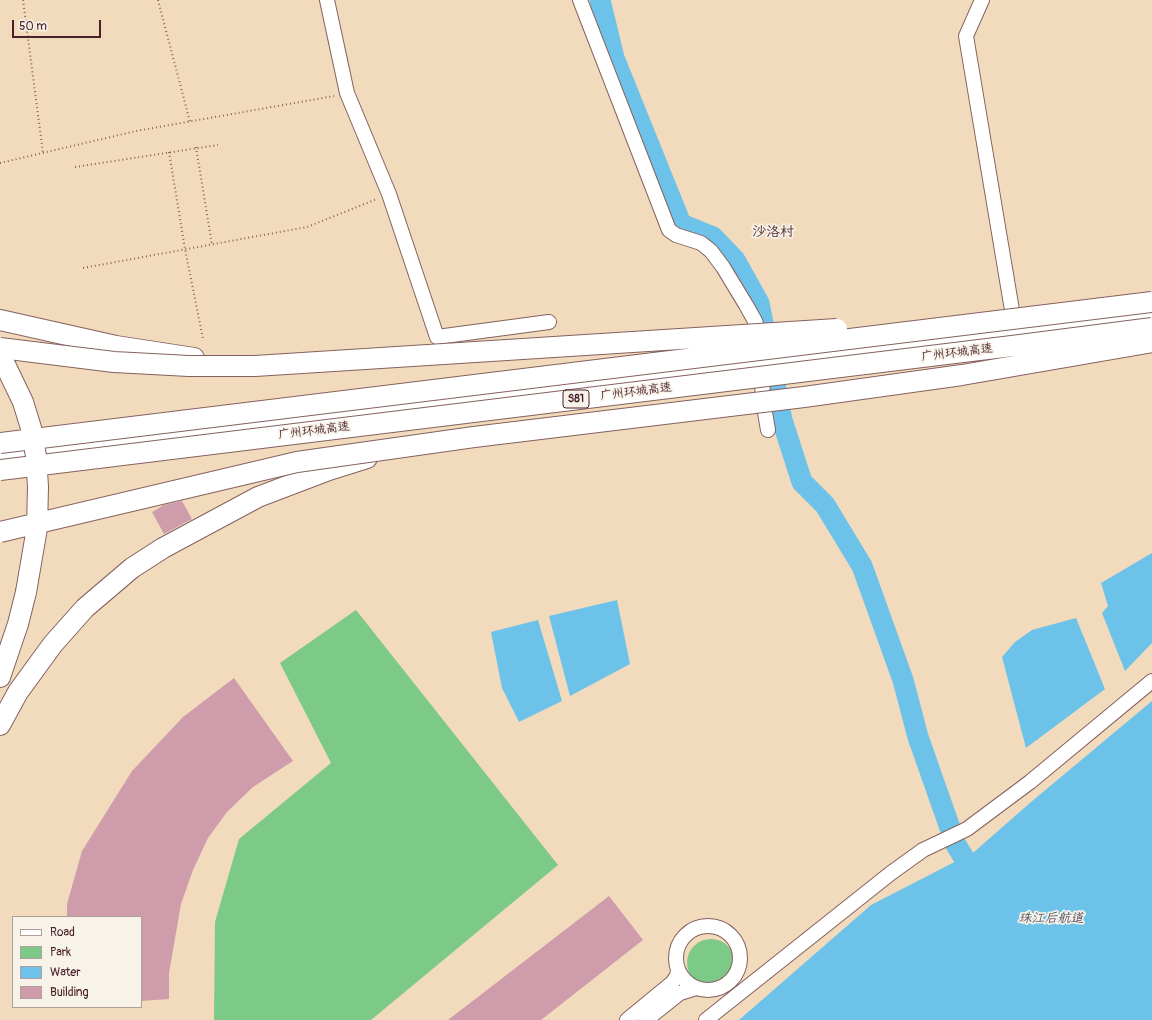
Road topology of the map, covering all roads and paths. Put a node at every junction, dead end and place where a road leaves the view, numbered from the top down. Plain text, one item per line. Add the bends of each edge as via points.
1 (24, 0) edge
2 (158, 0) edge
3 (327, 0) edge
4 (580, 0) edge
5 (982, 0) edge
6 (347, 93) junction
7 (190, 122) junction
8 (218, 145) dead end
9 (196, 147) junction
10 (43, 152) junction
11 (169, 152) junction
12 (0, 162) edge
13 (75, 167) dead end
14 (389, 194) junction
15 (212, 245) junction
16 (185, 250) junction
17 (83, 268) dead end
18 (1152, 302) edge
19 (1053, 315) junction
20 (1152, 316) edge
21 (0, 320) edge
22 (549, 322) dead end
23 (1152, 328) edge
24 (1015, 332) junction
25 (203, 339) dead end
26 (1152, 342) edge
27 (0, 348) edge
28 (0, 354) edge
29 (451, 354) junction
30 (765, 361) junction
31 (768, 430) dead end
32 (474, 437) junction
33 (0, 443) edge
34 (0, 460) edge
35 (0, 470) edge
36 (0, 532) edge
37 (0, 677) edge
38 (1152, 681) edge
39 (0, 725) edge
40 (678, 970) junction
41 (734, 977) junction
42 (696, 988) junction
43 (744, 989) junction
44 (627, 1020) edge
45 (646, 1020) edge
46 (706, 1020) edge

1 - 10 path
2 - 7 path
3 - 6 street
4 - 30 street via 669,230 701,243 723,267 755,321 762,340
5 - 24 street via 966,36
6 - 7 path
6 - 14 street
7 - 10 path
8 - 9 path
9 - 11 path
9 - 15 path
10 - 12 path
11 - 13 path
11 - 16 path
14 - 15 path via 307,227
14 - 22 street via 437,337
15 - 16 path
16 - 17 path
16 - 25 path
18 - 19 highway, S81, bridge
19 - 29 highway, bridge
19 - 33 highway, S81, bridge
20 - 24 street
21 - 29 highway, bridge via 116,346 222,361 307,361
23 - 35 highway, 广州环城高速 / S81, bridge
24 - 30 street
26 - 32 highway, bridge via 902,383
27 - 29 highway, bridge via 96,361 195,366 276,366
28 - 37 highway, bridge via 18,390 31,428 36,456 38,500 35,544 26,592
30 - 31 street via 762,395
30 - 34 street via 407,405
32 - 36 highway, bridge via 276,466
32 - 39 highway, bridge via 401,449 344,465 258,497 163,548 118,579 74,619 34,668
38 - 43 street via 1030,782 967,829 923,850 890,873
40 - 41 street via 676,953 685,934 704,925 715,926 725,930 739,946 741,957
40 - 42 street via 686,982
40 - 44 street via 672,983
41 - 42 street via 717,989
41 - 43 street
42 - 45 street via 680,992
43 - 46 street

